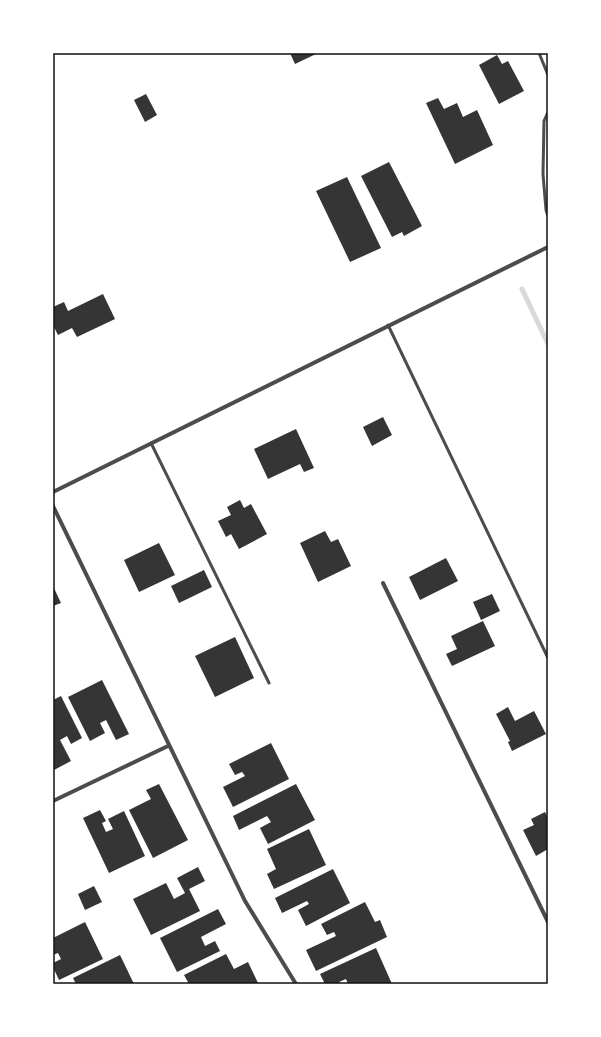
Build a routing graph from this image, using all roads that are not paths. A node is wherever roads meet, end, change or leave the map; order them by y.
1 (538, 53) edge
2 (548, 75) edge
3 (548, 112) edge
4 (548, 216) edge
5 (548, 246) edge
6 (388, 325) junction
7 (151, 443) junction
8 (53, 492) edge
9 (53, 506) edge
10 (383, 583) dead end
11 (548, 658) edge
12 (269, 683) dead end
13 (168, 746) junction
14 (53, 801) edge
15 (548, 922) edge
16 (296, 984) edge

1 - 2 lane
3 - 4 lane
5 - 6 street
6 - 7 street
6 - 11 lane
7 - 8 street
7 - 12 lane
9 - 13 street
10 - 15 street
13 - 14 street
13 - 16 street

